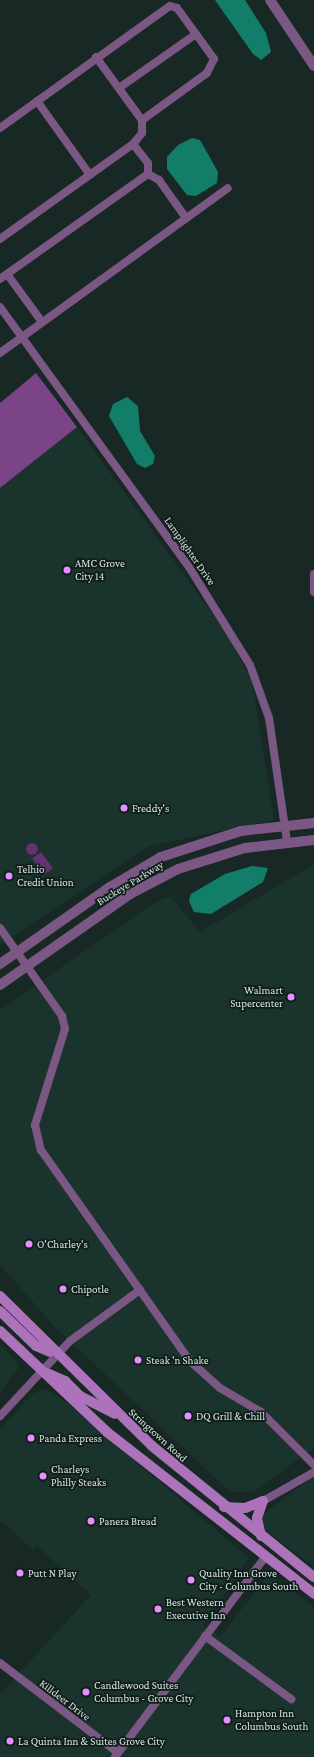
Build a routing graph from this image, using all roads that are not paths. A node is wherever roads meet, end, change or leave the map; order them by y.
1 (270, 0) edge
2 (196, 34) junction
3 (96, 57) junction
4 (314, 66) edge
5 (119, 88) junction
6 (37, 101) junction
7 (142, 120) junction
8 (0, 128) edge
9 (133, 144) junction
10 (148, 174) junction
11 (90, 175) junction
12 (228, 188) dead end
13 (186, 218) junction
14 (0, 239) edge
15 (4, 276) edge
16 (0, 308) edge
17 (42, 322) junction
18 (22, 338) junction
19 (0, 353) edge
20 (314, 574) edge
21 (314, 592) edge
22 (314, 823) edge
23 (285, 824) junction
24 (314, 840) edge
25 (287, 842) junction
26 (0, 928) edge
27 (16, 952) junction
28 (0, 964) edge
29 (26, 966) junction
30 (0, 985) edge
31 (140, 1290) junction
32 (0, 1296) edge
33 (0, 1311) edge
34 (0, 1330) edge
35 (56, 1354) junction
36 (40, 1371) junction
37 (118, 1415) junction
38 (0, 1416) edge
39 (314, 1465) edge
40 (314, 1472) edge
41 (263, 1500) junction
42 (224, 1507) junction
43 (261, 1536) junction
44 (265, 1557) junction
45 (314, 1577) edge
46 (314, 1585) edge
47 (314, 1594) edge
48 (205, 1636) junction
49 (0, 1663) edge
50 (291, 1699) dead end
51 (117, 1755) edge

1 - 4 street
2 - 3 street
2 - 5 street
2 - 7 street
3 - 5 street
3 - 6 street
5 - 7 street
6 - 8 street
6 - 11 street
7 - 9 street
9 - 10 street
9 - 11 street
10 - 13 street
10 - 15 street
11 - 14 street
12 - 13 street
13 - 17 street
15 - 17 street
16 - 18 street, Lamplighter Drive
17 - 18 street
18 - 19 street
18 - 23 street, Lamplighter Drive
20 - 21 street
22 - 23 street, Buckeye Parkway
23 - 25 street, Lamplighter Drive
23 - 27 street, Buckeye Parkway
24 - 25 street, Buckeye Parkway
25 - 29 street, Buckeye Parkway
26 - 27 street
27 - 28 street, Buckeye Parkway
27 - 29 street
29 - 30 street, Buckeye Parkway
29 - 31 street
31 - 35 street
31 - 39 street
32 - 35 main road, Stringtown Road
33 - 35 main road
34 - 36 main road
35 - 36 street
35 - 37 main road, Stringtown Road
36 - 37 main road
36 - 38 street
36 - 44 main road
37 - 42 main road, Stringtown Road
40 - 41 street
41 - 42 main road
41 - 43 main road
42 - 43 main road, Stringtown Road
43 - 45 main road, Stringtown Road
44 - 46 main road
44 - 47 main road
44 - 48 street
48 - 50 street
48 - 51 street
49 - 51 street, Killdeer Drive

